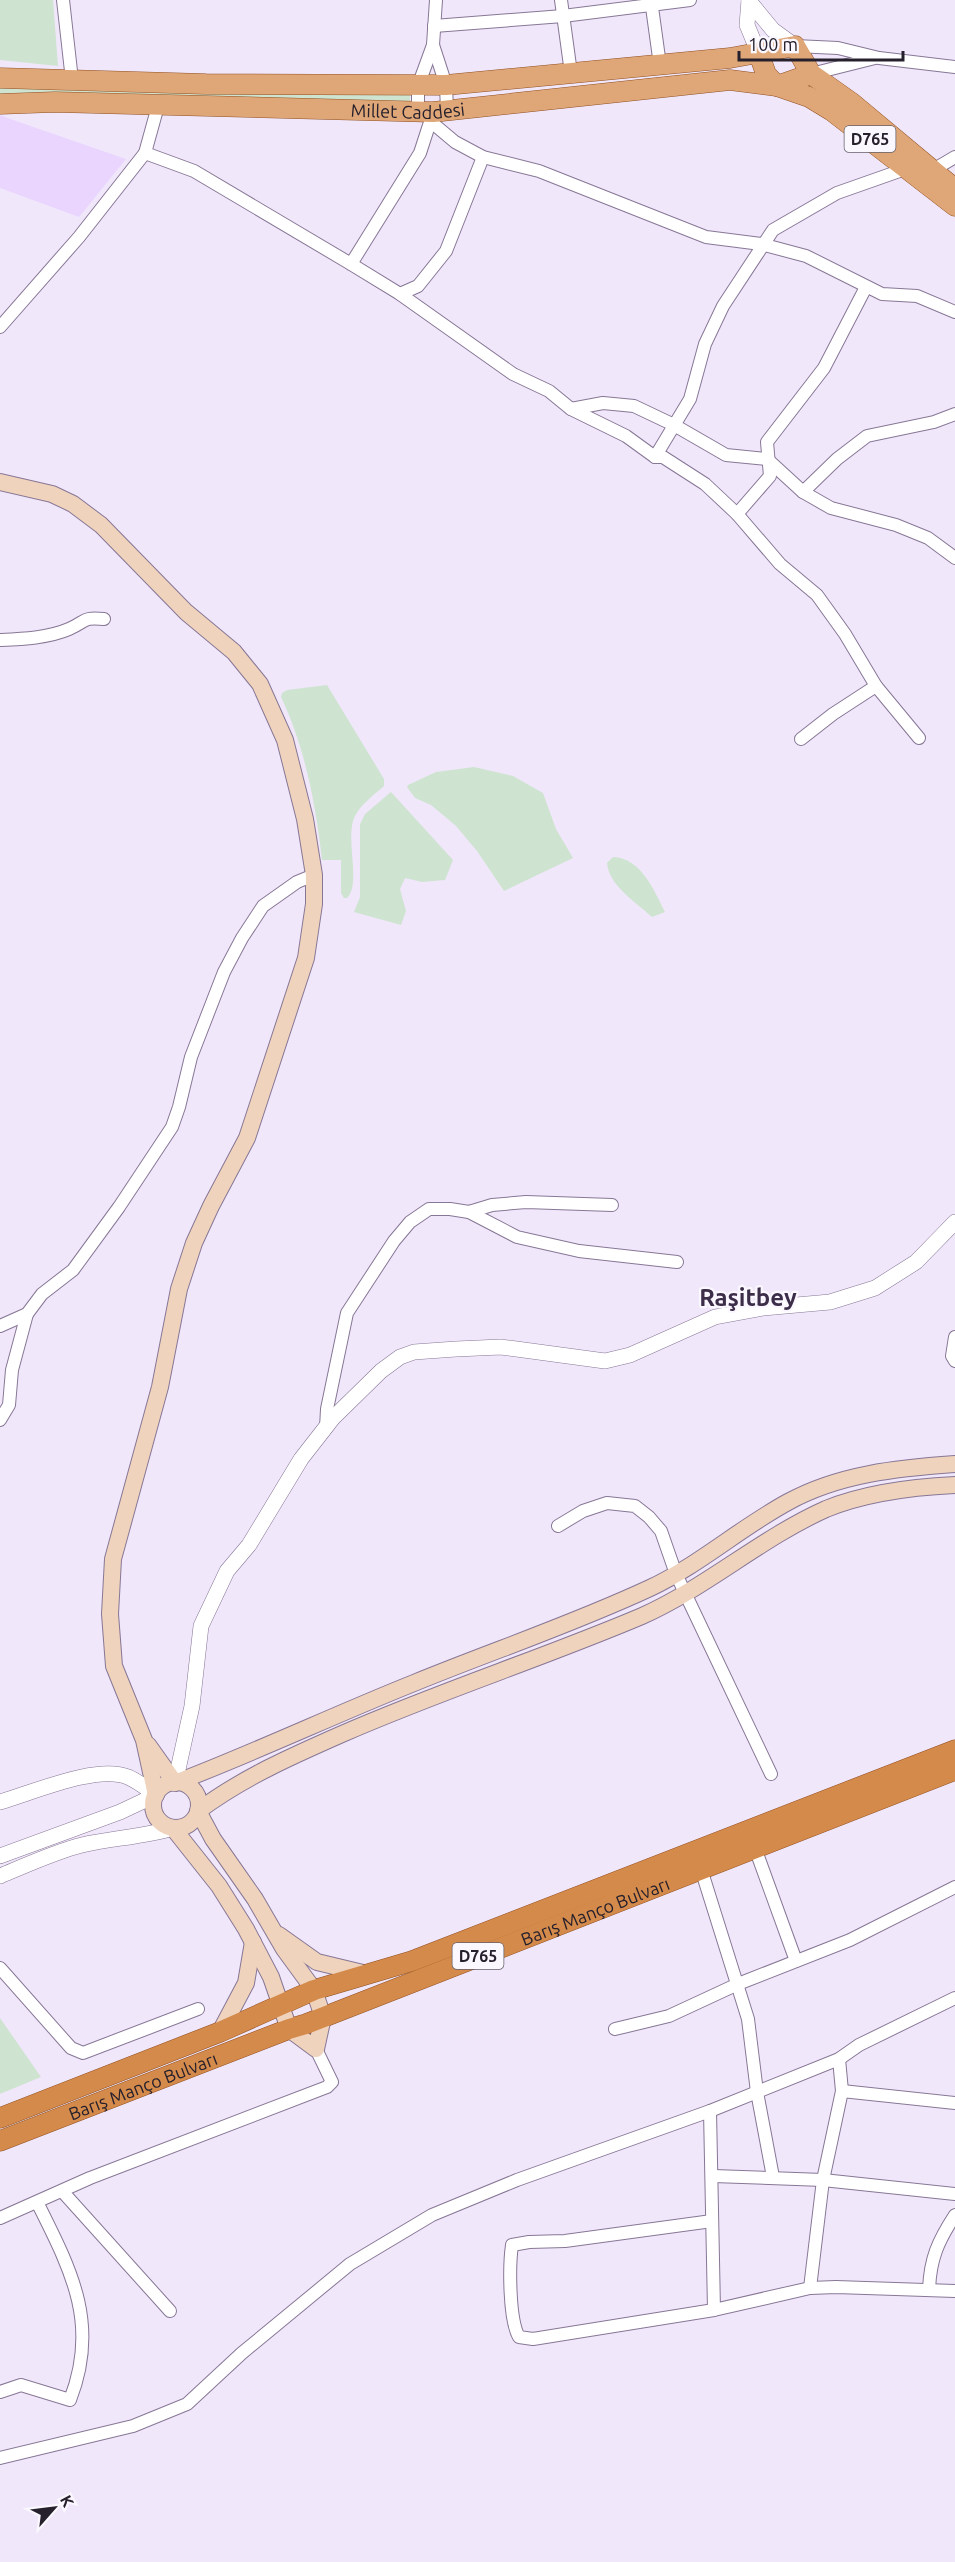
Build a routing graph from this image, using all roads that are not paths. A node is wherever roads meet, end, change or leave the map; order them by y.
1 (63, 0) edge
2 (436, 0) edge
3 (561, 0) edge
4 (690, 0) edge
5 (749, 0) edge
6 (652, 2) edge
7 (563, 16) junction
8 (434, 26) junction
9 (433, 45) junction
10 (795, 46) junction
11 (759, 54) junction
12 (879, 57) junction
13 (660, 65) junction
14 (955, 67) edge
15 (571, 73) junction
16 (811, 74) junction
17 (0, 78) edge
18 (72, 80) junction
19 (446, 85) junction
20 (418, 86) junction
21 (777, 86) junction
22 (0, 104) edge
23 (158, 106) junction
24 (432, 114) junction
25 (145, 153) junction
26 (483, 157) junction
27 (955, 157) edge
28 (908, 168) junction
29 (933, 170) junction
30 (955, 189) edge
31 (955, 206) edge
32 (761, 244) junction
33 (351, 264) junction
34 (866, 287) junction
35 (400, 294) junction
36 (955, 312) edge
37 (0, 327) edge
38 (571, 409) junction
39 (955, 414) edge
40 (674, 425) junction
41 (655, 457) junction
42 (767, 459) junction
43 (0, 482) edge
44 (803, 492) junction
45 (737, 514) junction
46 (955, 558) edge
47 (104, 619) dead end
48 (0, 640) edge
49 (876, 687) junction
50 (919, 738) dead end
51 (801, 739) dead end
52 (314, 875) junction
53 (612, 1205) dead end
54 (469, 1212) junction
55 (955, 1222) edge
56 (677, 1262) dead end
57 (27, 1314) junction
58 (0, 1326) edge
59 (955, 1337) edge
60 (955, 1361) edge
61 (0, 1420) edge
62 (326, 1428) junction
63 (955, 1464) edge
64 (955, 1485) edge
65 (558, 1526) dead end
66 (676, 1574) junction
67 (687, 1592) junction
68 (144, 1740) junction
69 (955, 1750) edge
70 (955, 1770) edge
71 (771, 1774) dead end
72 (175, 1783) junction
73 (156, 1795) junction
74 (0, 1802) edge
75 (198, 1811) junction
76 (173, 1828) junction
77 (755, 1848) junction
78 (0, 1856) edge
79 (701, 1869) junction
80 (0, 1876) edge
81 (955, 1887) edge
82 (274, 1931) junction
83 (253, 1942) junction
84 (796, 1961) junction
85 (0, 1968) edge
86 (367, 1974) junction
87 (738, 1984) junction
88 (314, 1990) junction
89 (955, 1998) edge
90 (279, 2004) junction
91 (198, 2009) dead end
92 (324, 2017) junction
93 (289, 2029) junction
94 (615, 2030) dead end
95 (220, 2032) junction
96 (316, 2049) junction
97 (839, 2060) junction
98 (842, 2091) junction
99 (757, 2092) junction
100 (955, 2103) edge
101 (710, 2111) junction
102 (0, 2118) edge
103 (0, 2141) edge
104 (713, 2176) junction
105 (773, 2177) junction
106 (823, 2180) junction
107 (62, 2191) junction
108 (955, 2194) edge
109 (37, 2202) junction
110 (955, 2215) edge
111 (0, 2218) edge
112 (711, 2221) junction
113 (810, 2288) junction
114 (929, 2290) junction
115 (955, 2291) edge
116 (714, 2310) junction
117 (170, 2312) dead end
118 (0, 2392) edge
119 (0, 2458) edge

1 - 18 street
2 - 8 street
3 - 7 street
4 - 6 street
5 - 10 street
5 - 11 street
6 - 7 street
6 - 13 street
7 - 8 street
7 - 15 street
8 - 9 street
9 - 19 street
9 - 20 street
10 - 11 main road, Millet Caddesi
10 - 12 street
10 - 16 main road
11 - 13 main road, Millet Caddesi
11 - 21 main road
12 - 14 street
12 - 16 street
13 - 15 main road, Millet Caddesi
15 - 19 main road, Millet Caddesi
16 - 21 main road, Millet Caddesi
16 - 29 main road, D765
17 - 18 main road, Millet Caddesi
18 - 20 main road, Millet Caddesi
19 - 20 main road, Millet Caddesi
19 - 24 street
20 - 24 street
21 - 24 main road, Millet Caddesi
21 - 28 main road, D765
22 - 23 main road, Millet Caddesi
23 - 24 main road, Millet Caddesi
23 - 25 street
24 - 26 street
24 - 33 street
25 - 33 street
25 - 37 street
26 - 32 street
26 - 35 street
27 - 29 street
28 - 31 main road, D765
28 - 32 street
29 - 30 main road, D765
32 - 34 street
32 - 40 street
33 - 35 street
34 - 36 street
34 - 42 street
35 - 38 street
38 - 40 street
38 - 41 street
39 - 44 street
40 - 41 street
40 - 42 street
41 - 45 street
42 - 44 street
42 - 45 street
43 - 52 main road
44 - 46 street
45 - 49 street
47 - 48 street
49 - 50 street
49 - 51 street
52 - 57 street
52 - 68 main road
53 - 54 street
54 - 56 street
54 - 62 street
55 - 62 street
57 - 58 street
57 - 61 street
59 - 60 street
62 - 72 street
63 - 66 main road
64 - 67 main road
65 - 66 street
66 - 67 street
66 - 72 main road
67 - 71 street
67 - 75 main road
68 - 72 main road
68 - 73 main road
69 - 86 highway, Barış Manço Bulvarı / D765
70 - 77 highway, Barış Manço Bulvarı / D765
72 - 73 main road
72 - 75 main road
73 - 74 street
73 - 76 main road
73 - 78 street
75 - 76 main road
75 - 82 main road
76 - 80 street
76 - 83 main road
77 - 79 highway, Barış Manço Bulvarı / D765
77 - 84 street
79 - 87 street
79 - 92 highway, Barış Manço Bulvarı / D765
81 - 84 street
82 - 86 main road
82 - 88 main road
83 - 90 main road
83 - 95 main road
84 - 87 street
85 - 91 street
86 - 88 highway, Barış Manço Bulvarı / D765
87 - 94 street
87 - 99 street
88 - 90 highway, Barış Manço Bulvarı / D765
88 - 92 main road
89 - 97 street
90 - 93 main road
90 - 95 highway, Barış Manço Bulvarı / D765
92 - 93 highway, Barış Manço Bulvarı / D765
92 - 96 main road
93 - 96 main road
93 - 103 highway, Barış Manço Bulvarı / D765
95 - 102 highway, Barış Manço Bulvarı / D765
96 - 107 street
97 - 98 street
97 - 99 street
98 - 100 street
98 - 106 street
99 - 101 street
99 - 105 street
101 - 104 street
101 - 119 street
104 - 105 street
104 - 112 street
105 - 106 street
106 - 108 street
106 - 113 street
107 - 109 street
107 - 117 street
109 - 111 street
109 - 118 street
110 - 114 street
112 - 116 street
112 - 116 street
113 - 114 street
113 - 116 street
114 - 115 street

